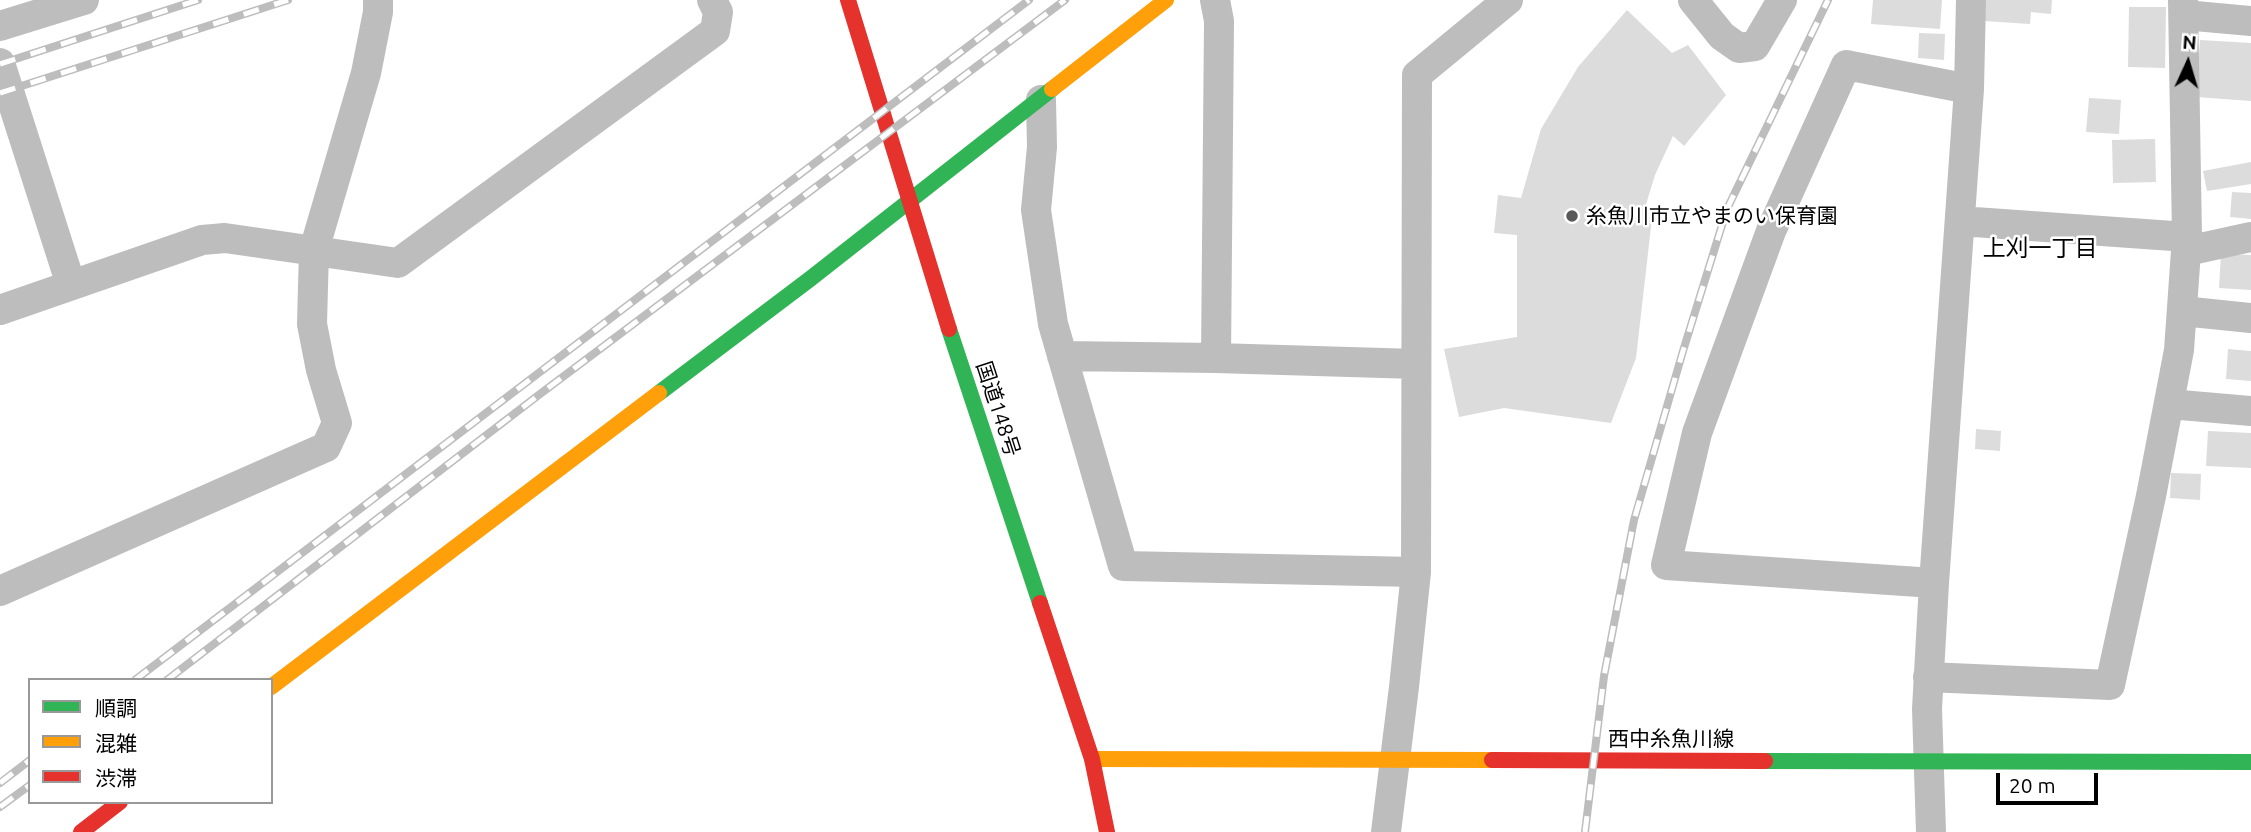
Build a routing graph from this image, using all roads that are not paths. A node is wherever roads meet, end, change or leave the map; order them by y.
1 (84, 0) edge
2 (378, 0) edge
3 (712, 0) edge
4 (848, 0) edge
5 (1166, 0) edge
6 (1215, 0) edge
7 (1508, 0) edge
8 (1693, 0) edge
9 (1782, 0) edge
10 (1971, 0) edge
11 (2183, 7) edge
12 (2251, 21) edge
13 (0, 26) edge
14 (0, 63) edge
15 (1969, 89) junction
16 (1041, 100) junction
17 (1960, 221) junction
18 (2251, 237) edge
19 (2187, 244) junction
20 (314, 250) junction
21 (71, 285) junction
22 (0, 310) edge
23 (2182, 311) junction
24 (2251, 318) edge
25 (1062, 356) junction
26 (1216, 358) junction
27 (1416, 364) junction
28 (2169, 404) junction
29 (2251, 411) edge
30 (1416, 572) junction
31 (1934, 583) junction
32 (0, 591) edge
33 (1928, 677) junction
34 (273, 685) edge
35 (1092, 759) junction
36 (2251, 762) edge
37 (117, 804) edge
38 (81, 832) edge
39 (1107, 832) edge
40 (1386, 832) edge
41 (1931, 832) edge

1 - 13 street
2 - 20 street
3 - 20 street
4 - 35 main road, 国道148号
5 - 16 main road
6 - 26 street
7 - 27 street
8 - 9 street
10 - 15 street
11 - 12 street
11 - 19 street
14 - 21 street
15 - 17 street
15 - 31 street
16 - 25 street
16 - 34 main road
17 - 19 street
17 - 31 street
18 - 19 street
19 - 23 street
20 - 21 street
20 - 32 street
21 - 22 street
23 - 24 street
23 - 28 street
25 - 26 street
25 - 30 street
26 - 27 street
27 - 30 street
28 - 29 street
28 - 33 street
30 - 40 street
31 - 33 street
33 - 41 street
35 - 36 main road, 西中糸魚川線
35 - 39 main road, 国道148号
37 - 38 main road

